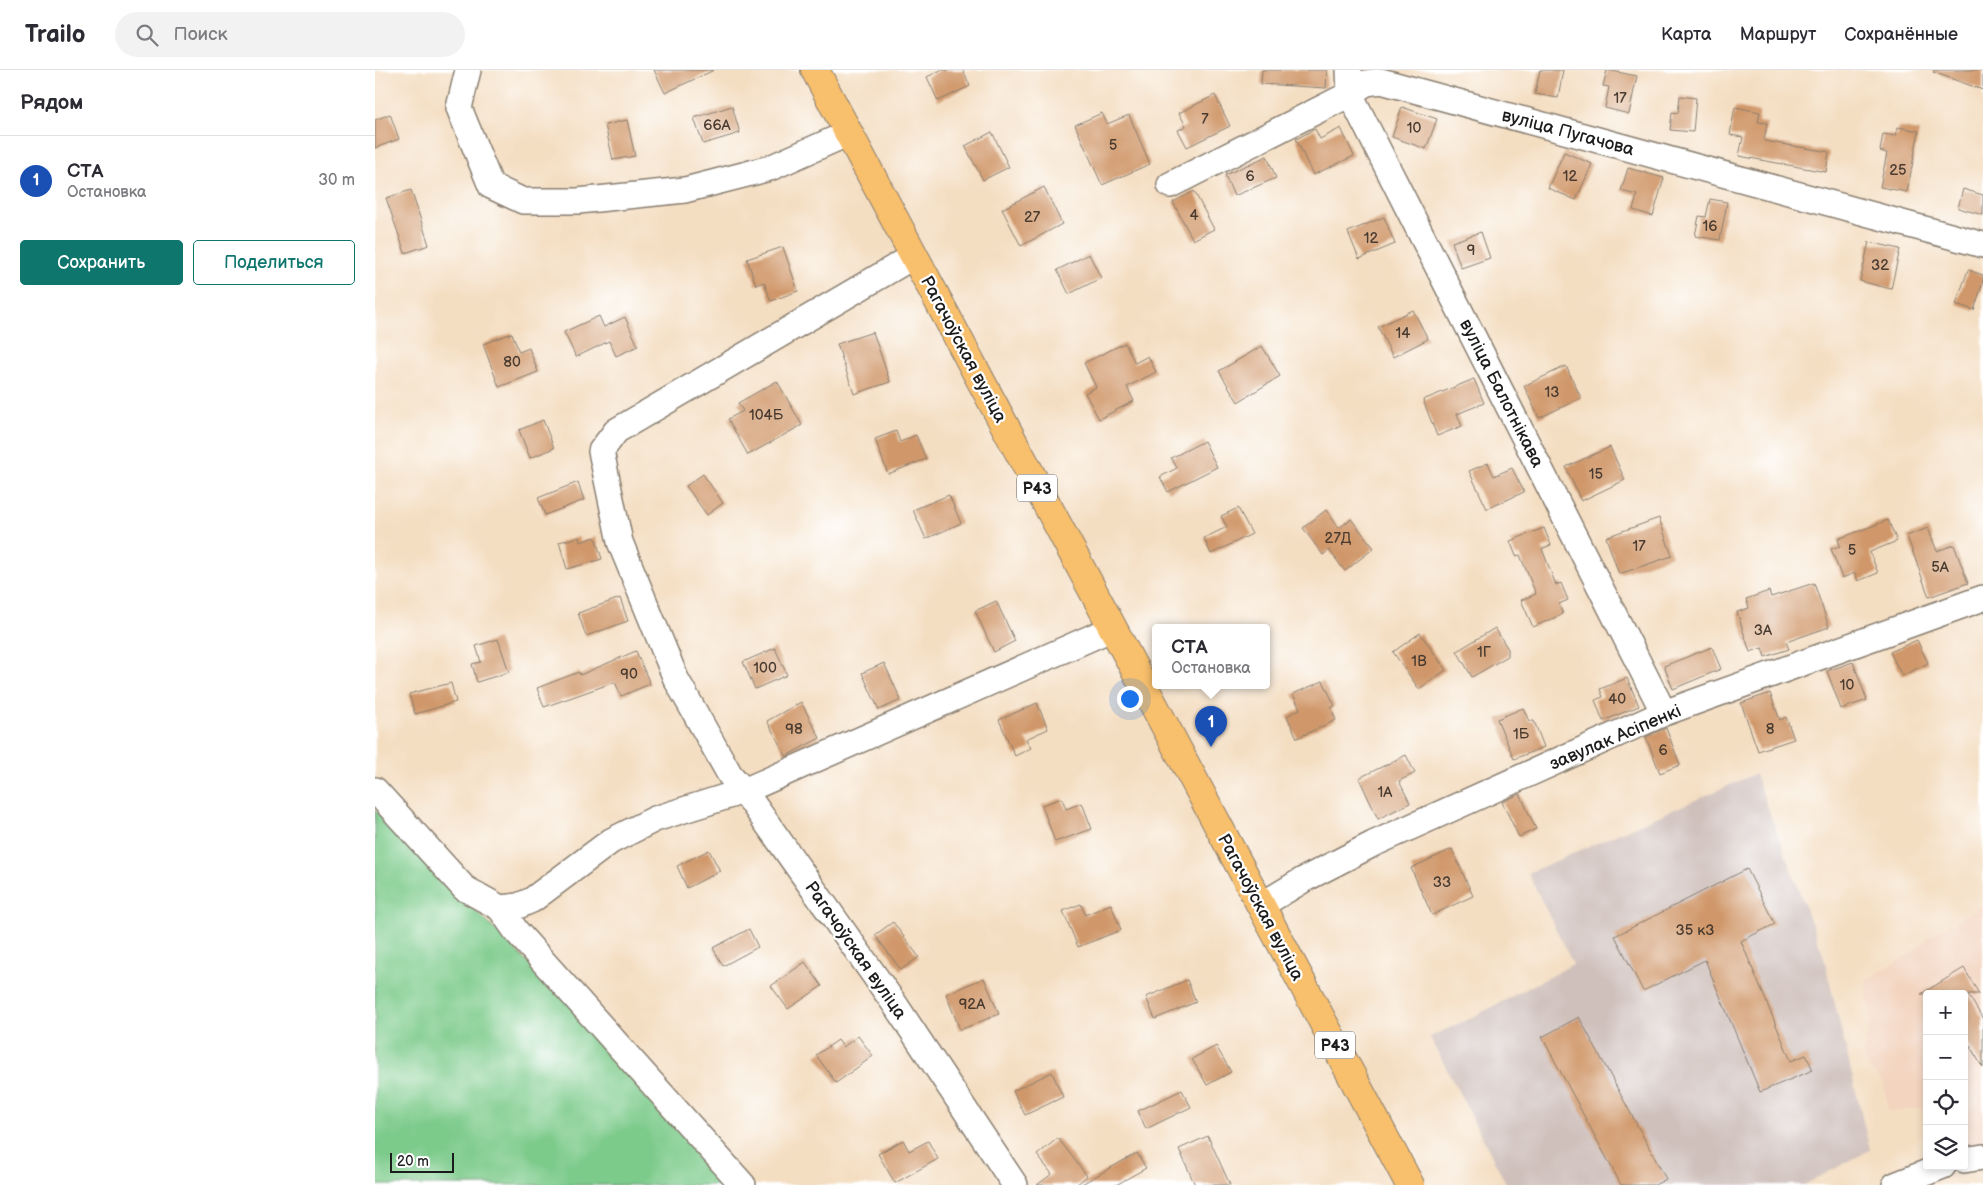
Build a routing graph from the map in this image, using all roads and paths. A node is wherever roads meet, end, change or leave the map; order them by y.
1 (468, 70) edge
2 (815, 70) edge
3 (1349, 82) edge
4 (849, 133) junction
5 (1170, 185) dead end
6 (1983, 245) edge
7 (914, 256) junction
8 (1983, 598) edge
9 (1113, 628) junction
10 (1664, 713) junction
11 (375, 790) edge
12 (744, 791) junction
13 (1260, 906) junction
14 (500, 908) junction
15 (1983, 1157) edge
16 (1968, 1159) edge
17 (1933, 1170) edge
18 (743, 1185) edge
19 (1015, 1185) edge
20 (1410, 1185) edge
21 (1895, 1185) edge

1 - 4 street
2 - 4 main road, Рагачоўская вуліца / Р43
3 - 5 street, вуліца Пугачова
3 - 6 street, вуліца Пугачова
3 - 10 street, вуліца Балотнікава
4 - 7 main road, Рагачоўская вуліца / Р43
7 - 9 main road, Рагачоўская вуліца / Р43
7 - 12 street, Рагачоўская вуліца
8 - 10 street, завулак Асіпенкі
9 - 12 street
9 - 13 main road, Рагачоўская вуліца / Р43
10 - 13 street, завулак Асіпенкі
11 - 14 street
12 - 14 street
12 - 19 street, Рагачоўская вуліца
13 - 20 main road, Рагачоўская вуліца / Р43
14 - 18 street
15 - 16 street
17 - 21 street

